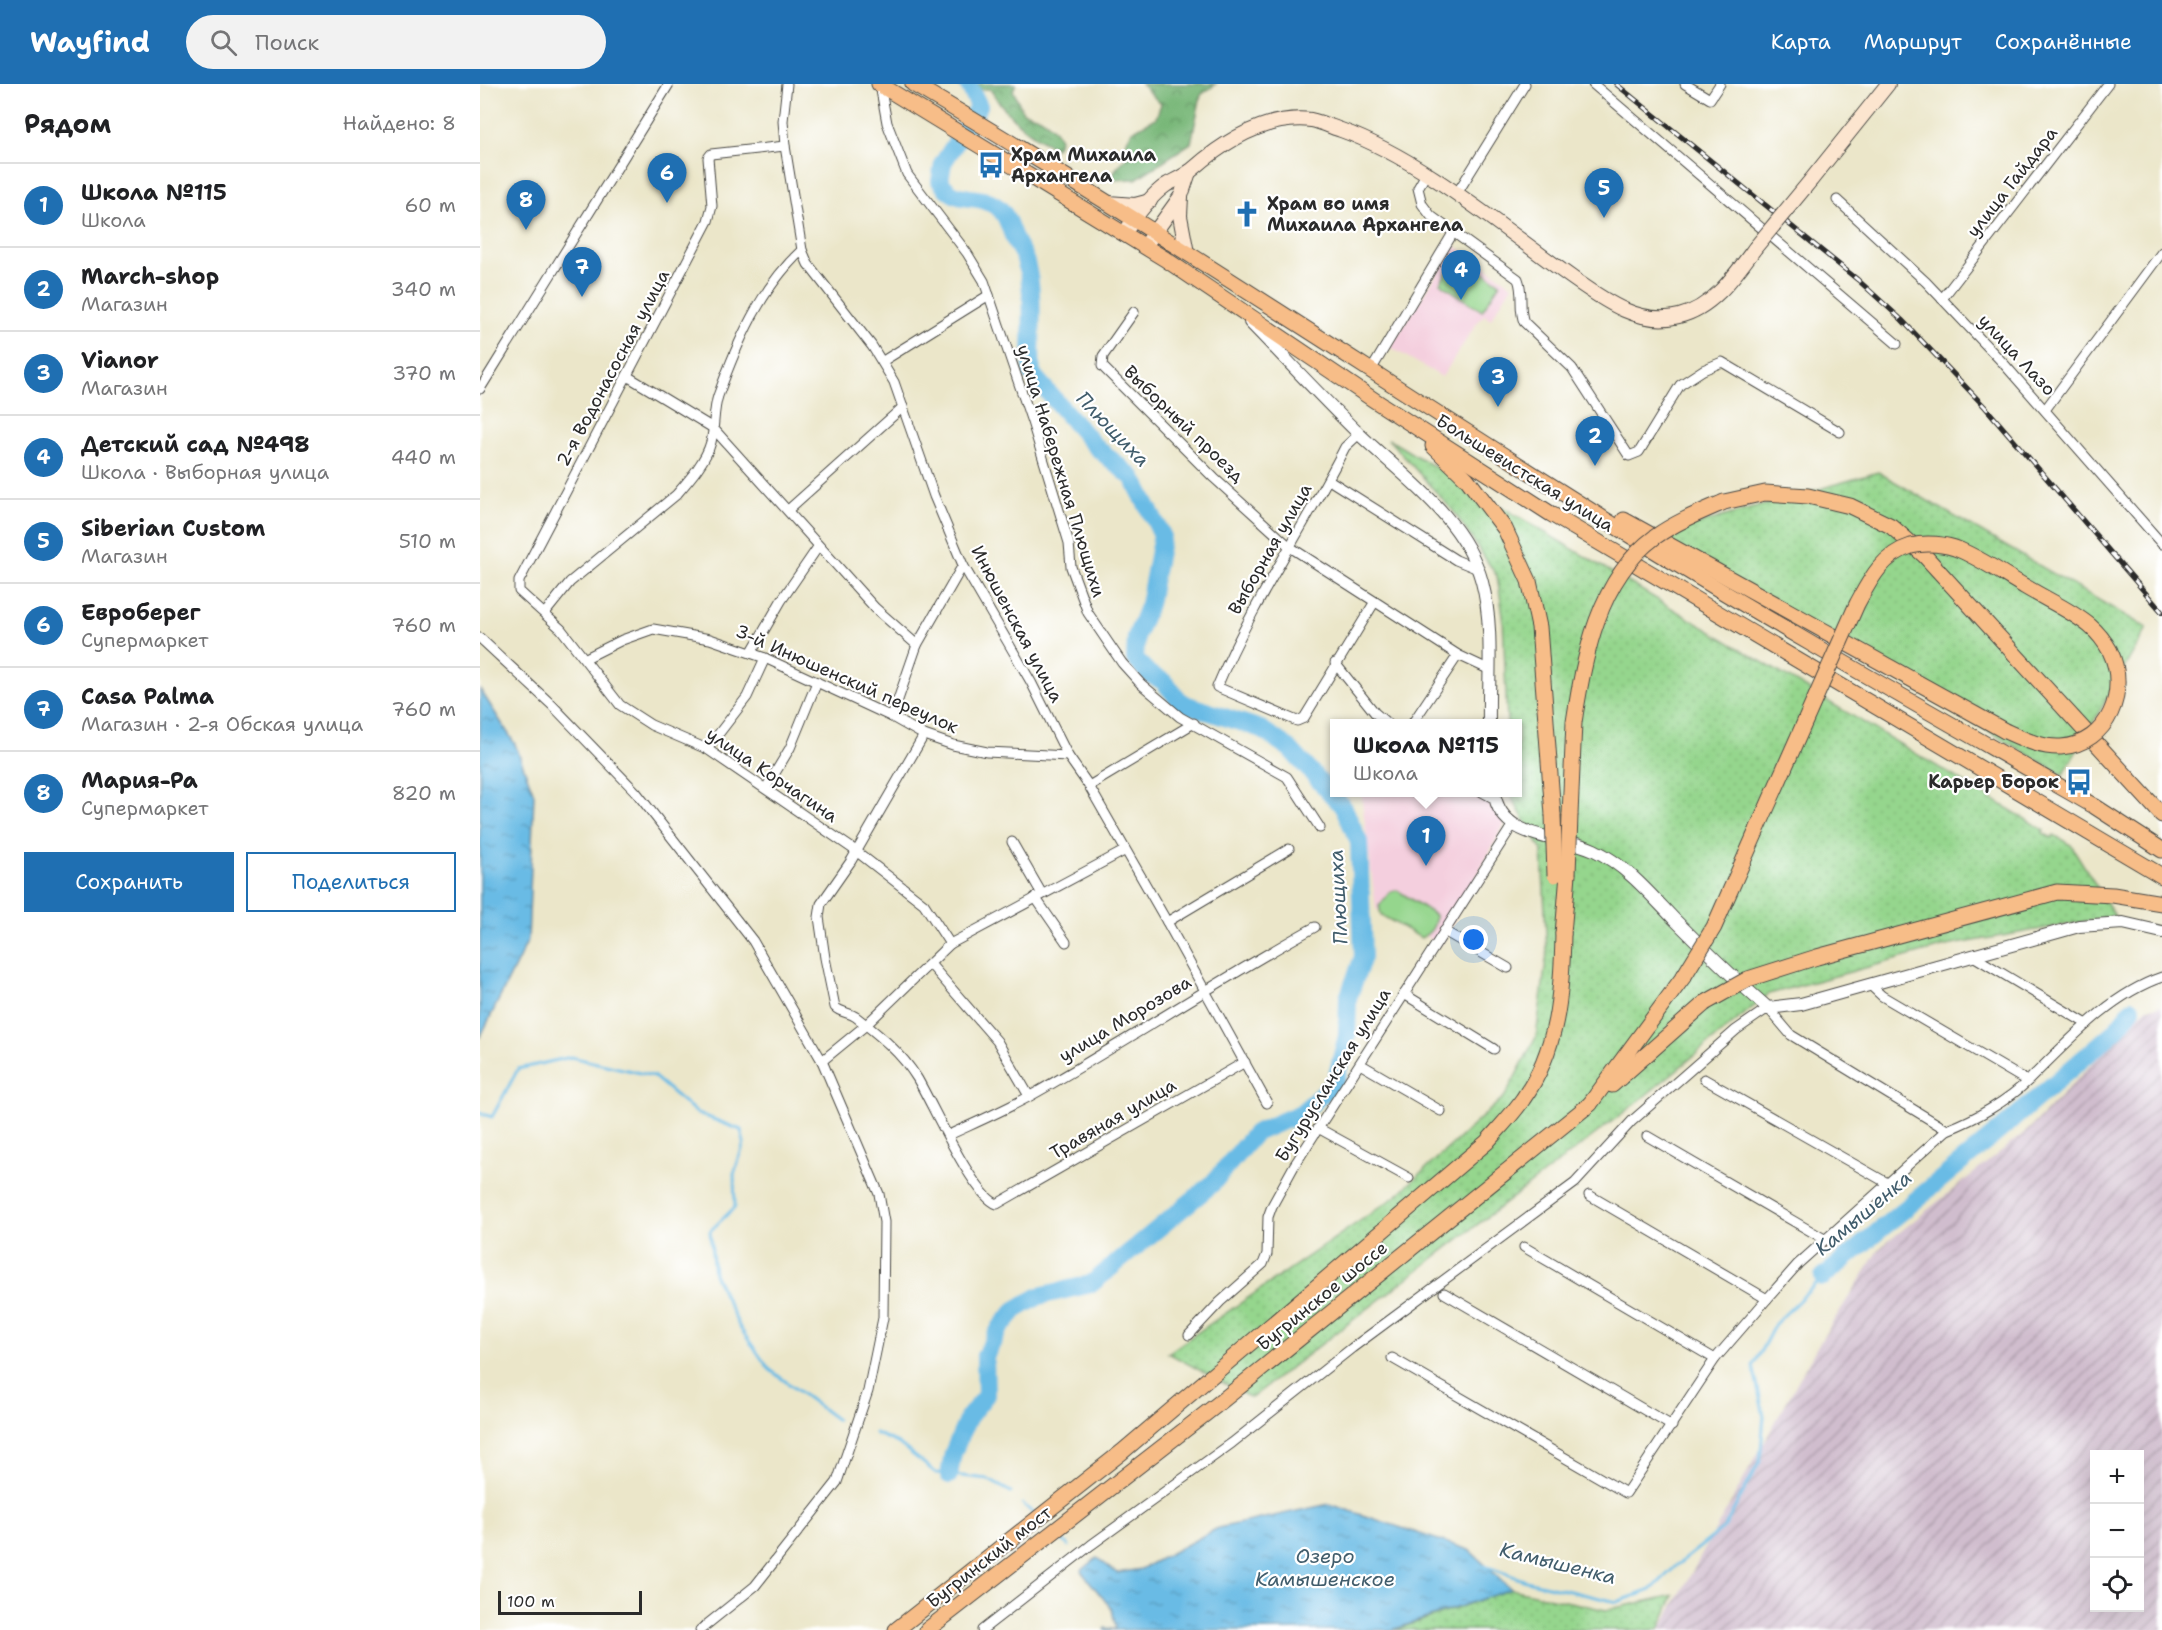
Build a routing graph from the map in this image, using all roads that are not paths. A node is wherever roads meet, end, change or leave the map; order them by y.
1 (669, 84) edge
2 (787, 84) edge
3 (879, 84) edge
4 (913, 84) edge
5 (1525, 84) edge
6 (1593, 84) edge
7 (1685, 84) edge
8 (1720, 84) edge
9 (1888, 84) edge
10 (2108, 84) edge
11 (785, 146) junction
12 (1189, 172) junction
13 (1426, 174) junction
14 (1456, 195) junction
15 (1181, 196) junction
16 (1838, 200) dead end
17 (1150, 201) junction
18 (1107, 203) junction
19 (1134, 219) junction
20 (1155, 232) junction
21 (1453, 233) junction
22 (1124, 234) junction
23 (1145, 246) junction
24 (802, 250) junction
25 (2162, 252) edge
26 (1187, 253) junction
27 (989, 295) junction
28 (1942, 299) junction
29 (1236, 308) junction
30 (1134, 312) dead end
31 (1897, 344) dead end
32 (882, 361) junction
33 (1370, 372) junction
34 (627, 376) junction
35 (480, 389) edge
36 (903, 407) junction
37 (2045, 410) junction
38 (1405, 420) junction
39 (713, 428) junction
40 (1840, 432) dead end
41 (1359, 434) junction
42 (1506, 457) junction
43 (1329, 480) junction
44 (788, 510) junction
45 (2162, 542) edge
46 (818, 547) junction
47 (1290, 547) junction
48 (963, 565) junction
49 (1478, 569) junction
50 (519, 591) joint
51 (1374, 603) junction
52 (545, 613) junction
53 (480, 638) edge
54 (917, 645) junction
55 (751, 652) junction
56 (1458, 656) junction
57 (586, 658) junction
58 (765, 658) junction
59 (1335, 663) junction
60 (1488, 669) junction
61 (817, 682) junction
62 (892, 717) junction
63 (1383, 719) edge
64 (1415, 719) edge
65 (1489, 719) edge
66 (1194, 723) junction
67 (924, 735) junction
68 (707, 748) junction
69 (1068, 756) junction
70 (1089, 786) junction
71 (766, 788) junction
72 (1495, 797) edge
73 (2162, 815) edge
74 (1512, 826) junction
75 (1320, 828) dead end
76 (1012, 842) dead end
77 (1289, 849) dead end
78 (1124, 850) junction
79 (2162, 850) edge
80 (855, 851) junction
81 (1562, 875) junction
82 (2162, 876) edge
83 (1039, 896) junction
84 (2162, 903) edge
85 (1167, 922) junction
86 (1315, 927) dead end
87 (1444, 931) junction
88 (2162, 932) edge
89 (1066, 942) dead end
90 (951, 944) junction
91 (1973, 956) junction
92 (931, 965) junction
93 (1508, 968) dead end
94 (2162, 977) edge
95 (1869, 984) junction
96 (1204, 990) junction
97 (1404, 994) junction
98 (1768, 1008) junction
99 (2087, 1024) junction
100 (866, 1025) junction
101 (1494, 1049) dead end
102 (822, 1061) junction
103 (1245, 1062) junction
104 (1360, 1064) junction
105 (1704, 1079) dead end
106 (2027, 1081) junction
107 (1029, 1096) junction
108 (1267, 1104) dead end
109 (1590, 1104) junction
110 (1441, 1111) dead end
111 (1318, 1128) junction
112 (1947, 1130) junction
113 (950, 1135) junction
114 (1647, 1136) dead end
115 (1409, 1178) dead end
116 (1889, 1184) junction
117 (1589, 1195) dead end
118 (1826, 1240) junction
119 (1524, 1247) dead end
120 (1444, 1293) dead end
121 (1767, 1299) junction
122 (1189, 1335) dead end
123 (1392, 1358) dead end
124 (1715, 1359) junction
125 (1672, 1426) junction
126 (1076, 1514) joint
127 (700, 1630) edge
128 (896, 1630) edge
129 (927, 1630) edge
130 (982, 1630) edge

1 - 35 street
2 - 11 street, Инюшенская улица
3 - 22 main road, Большевистская улица
3 - 27 street, улица Набережная Плющихи
4 - 18 main road, Большевистская улица
5 - 14 street
6 - 31 street
7 - 8 street
9 - 14 main road, bridge
10 - 28 street, улица Гайдара
11 - 24 street, Инюшенская улица
11 - 34 street, 2-я Водонасосная улица
12 - 13 main road
12 - 15 main road
12 - 17 main road
13 - 14 main road
13 - 21 street
15 - 20 main road
15 - 26 main road
16 - 28 street, улица Лазо
17 - 18 main road
17 - 19 main road
18 - 19 main road, Большевистская улица
19 - 20 main road, Большевистская улица
19 - 22 main road
20 - 23 main road
20 - 26 main road, Большевистская улица
21 - 33 street
21 - 40 street
22 - 23 main road, Большевистская улица
23 - 29 main road, Большевистская улица
24 - 32 street, Инюшенская улица
24 - 39 street
25 - 37 street
26 - 33 main road, Большевистская улица
27 - 32 street
27 - 66 street, улица Набережная Плющихи
28 - 37 street, улица Лазо
29 - 38 main road, Большевистская улица
29 - 41 street
30 - 47 street, Выборный проезд
32 - 36 street, Инюшенская улица
33 - 42 main road, Большевистская улица
34 - 39 street
34 - 50 street, 2-я Водонасосная улица
36 - 44 street
36 - 48 street, Инюшенская улица
37 - 45 street, улица Лазо
38 - 81 main road, bridge
38 - 82 main road, Большевистская улица
39 - 44 street
39 - 52 street
41 - 43 street, Выборная улица
41 - 49 street
42 - 79 main road, Большевистская улица
42 - 109 main road, bridge
43 - 47 street, Выборная улица
43 - 49 street
44 - 46 street
46 - 54 street
46 - 55 street
47 - 51 street
47 - 59 street, Выборная улица
48 - 54 street
48 - 69 street, Инюшенская улица
49 - 60 street
50 - 52 street, улица Корчагина
51 - 56 street
51 - 59 street
52 - 57 street, улица Корчагина
53 - 102 street
54 - 62 street
55 - 57 street, 3-й Инюшенский переулок
55 - 58 street, 3-й Инюшенский переулок
56 - 60 street
56 - 64 street
57 - 68 street, улица Корчагина
58 - 61 street, 3-й Инюшенский переулок
58 - 68 street
59 - 63 street
60 - 65 street
61 - 62 street, 3-й Инюшенский переулок
61 - 71 street
62 - 67 street, 3-й Инюшенский переулок
66 - 70 street
66 - 75 street, улица Набережная Плющихи
67 - 69 street, 3-й Инюшенский переулок
67 - 80 street
68 - 71 street, улица Корчагина
69 - 70 street, Инюшенская улица
70 - 78 street, Инюшенская улица
71 - 80 street, улица Корчагина
72 - 74 street
73 - 81 main road, bridge
74 - 87 street, Бугурусланская улица
74 - 98 street
76 - 83 street
77 - 85 street
78 - 83 street
78 - 85 street, Инюшенская улица
80 - 90 street, улица Корчагина
80 - 100 street
81 - 128 main road
83 - 89 street
83 - 90 street
84 - 109 main road, bridge
85 - 96 street, Инюшенская улица
86 - 96 street, улица Морозова
87 - 93 street
87 - 97 street, Бугурусланская улица
88 - 91 street
90 - 92 street
91 - 95 street
91 - 99 street
92 - 100 street
92 - 107 street
94 - 99 street
95 - 98 street
95 - 106 street
96 - 103 street, Инюшенская улица
96 - 107 street, улица Морозова
97 - 101 street
97 - 104 street, Бугурусланская улица
98 - 112 street
98 - 130 street
99 - 106 street
100 - 102 street
100 - 113 street
102 - 127 street
103 - 108 street, Инюшенская улица
103 - 113 street, Травяная улица
104 - 110 street
104 - 111 street, Бугурусланская улица
105 - 116 street
106 - 112 street
107 - 113 street, улица Морозова
109 - 126 main road, Бугринское шоссе
111 - 115 street
111 - 122 street, Бугурусланская улица
112 - 116 street
114 - 118 street
116 - 118 street
117 - 121 street
118 - 121 street
119 - 124 street
120 - 125 street
121 - 124 street
123 - 125 street
124 - 125 street
126 - 129 main road, Бугринский мост

